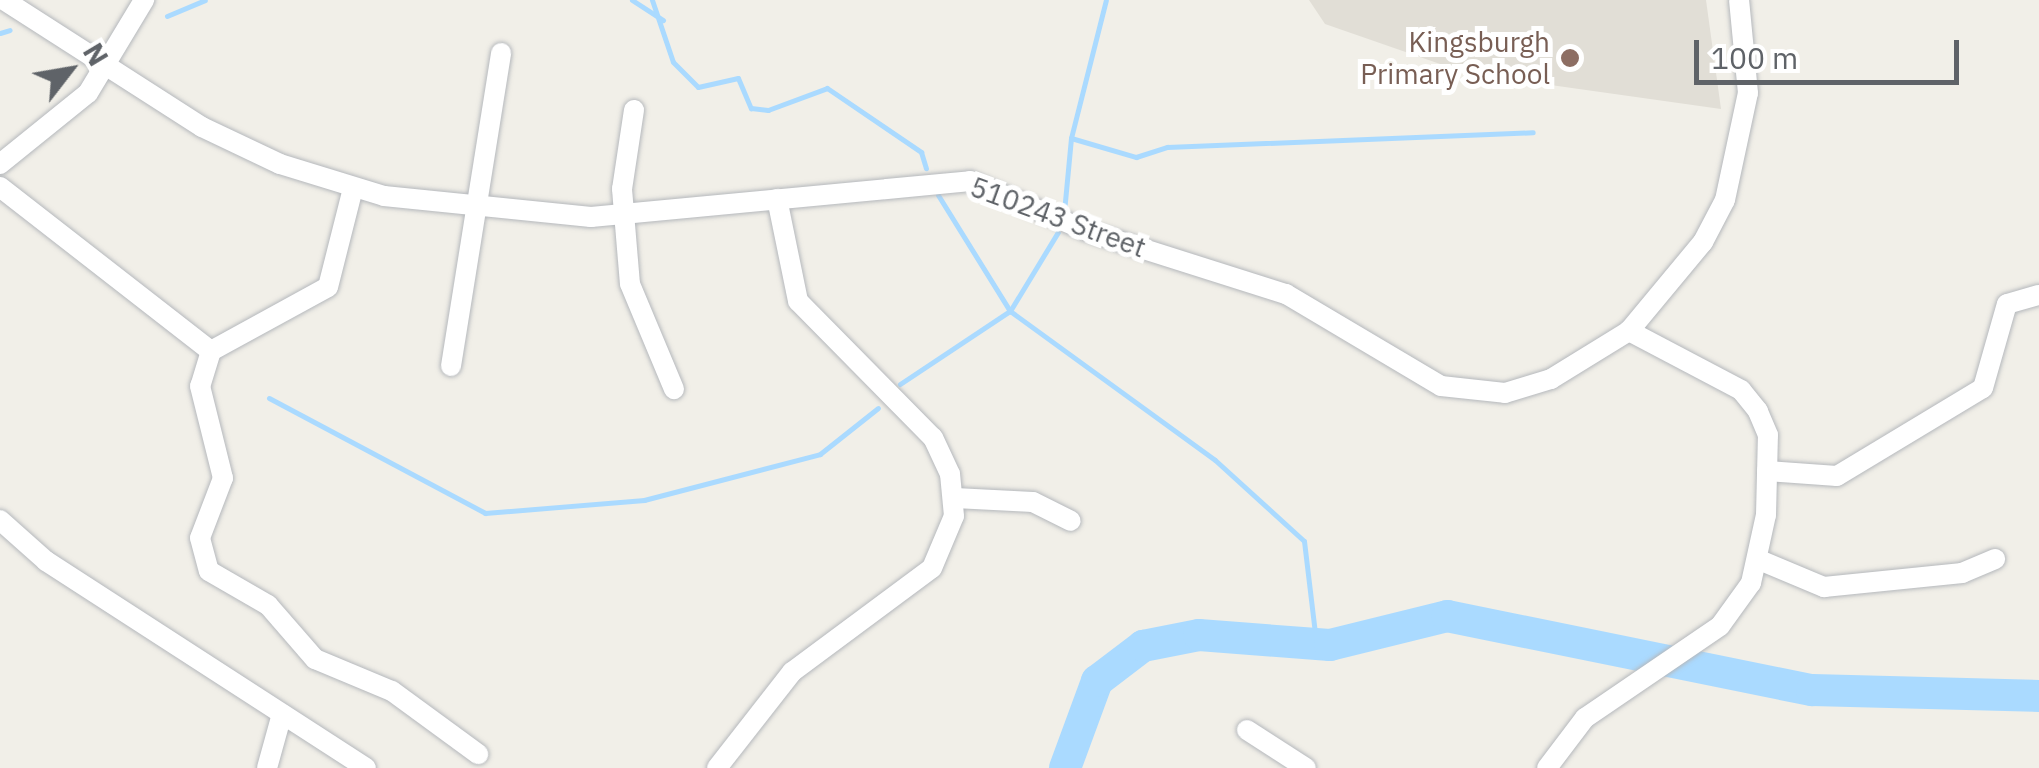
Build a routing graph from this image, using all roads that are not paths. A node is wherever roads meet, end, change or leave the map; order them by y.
1 (4, 0) edge
2 (144, 0) edge
3 (1738, 0) edge
4 (500, 53) dead end
5 (106, 69) junction
6 (634, 110) dead end
7 (0, 164) edge
8 (0, 186) edge
9 (353, 188) junction
10 (776, 199) junction
11 (474, 212) junction
12 (623, 214) junction
13 (2039, 296) edge
14 (1629, 331) junction
15 (212, 351) junction
16 (451, 366) dead end
17 (674, 389) dead end
18 (1767, 471) junction
19 (956, 498) junction
20 (0, 520) edge
21 (1071, 521) dead end
22 (1995, 559) dead end
23 (1757, 560) junction
24 (282, 714) junction
25 (1246, 730) dead end
26 (478, 754) dead end
27 (267, 768) edge
28 (366, 768) edge
29 (718, 768) edge
30 (1306, 768) edge
31 (1547, 768) edge

1 - 5 street, 510243 Street
2 - 5 street
3 - 14 street, 510243 Street
4 - 11 street
5 - 7 street
5 - 9 street, 510243 Street
6 - 12 street
8 - 15 street
9 - 11 street, 510243 Street
9 - 15 street
10 - 12 street, 510243 Street
10 - 14 street, 510243 Street
10 - 19 street
11 - 12 street, 510243 Street
11 - 16 street
12 - 17 street
13 - 18 street
14 - 18 street
15 - 26 street
18 - 23 street
19 - 21 street
19 - 29 street
20 - 24 street
22 - 23 street
23 - 31 street
24 - 27 street
24 - 28 street
25 - 30 street

